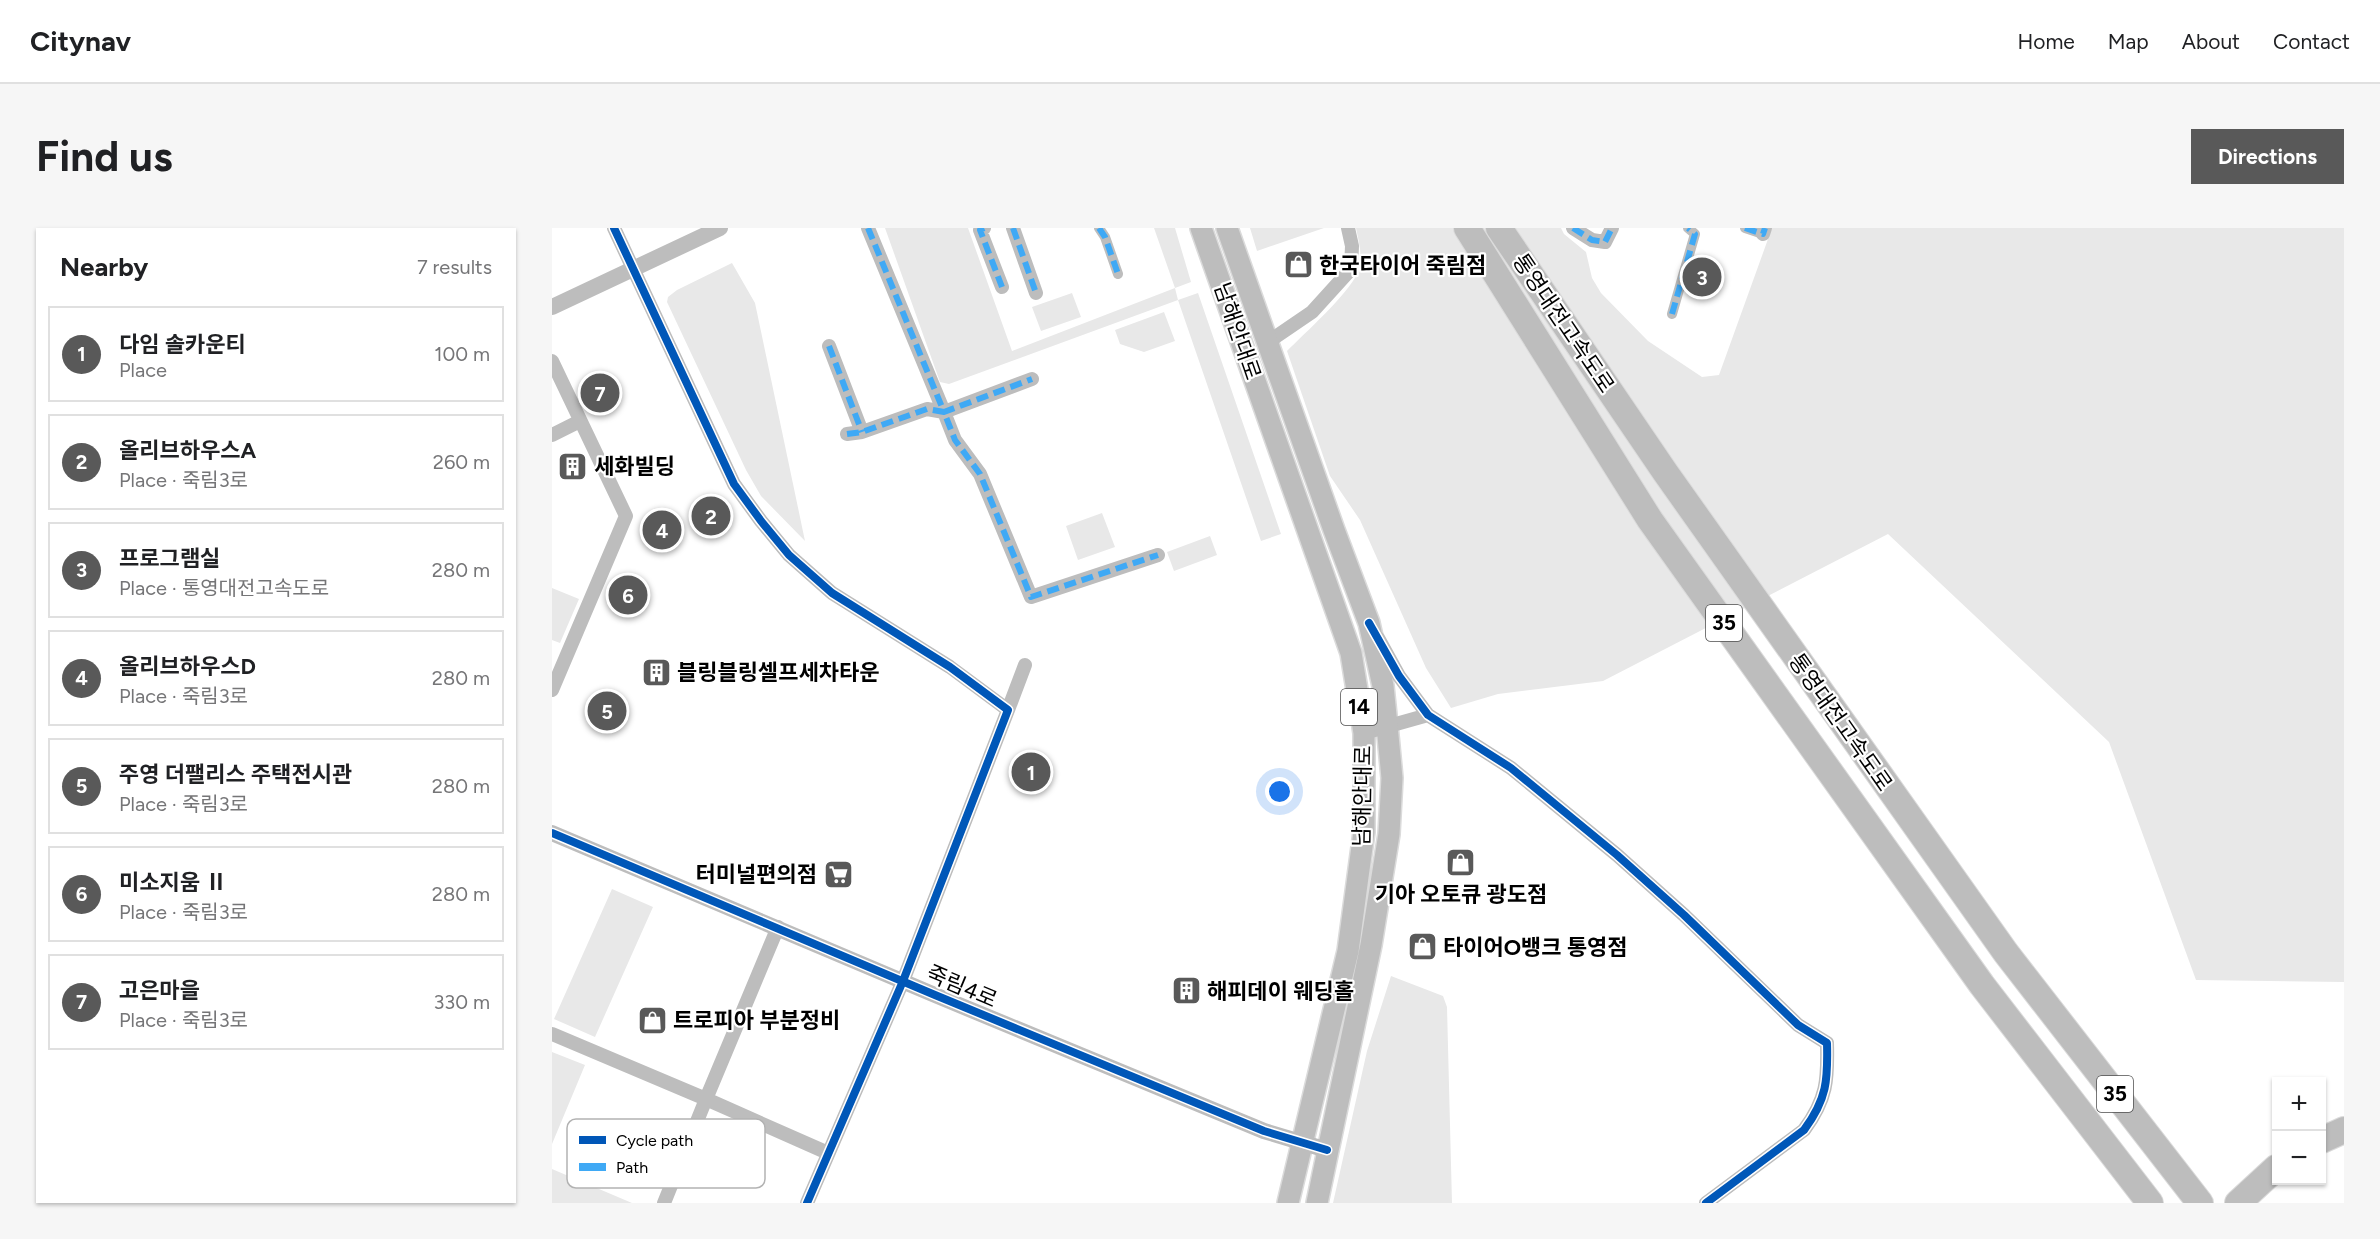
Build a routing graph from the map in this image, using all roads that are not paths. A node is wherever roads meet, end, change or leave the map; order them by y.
1 (614, 228) edge
2 (720, 228) edge
3 (868, 228) edge
4 (984, 228) edge
5 (1013, 228) edge
6 (1099, 228) edge
7 (1202, 228) edge
8 (1227, 228) edge
9 (1348, 228) edge
10 (1467, 228) edge
11 (1499, 228) edge
12 (1573, 228) edge
13 (1612, 228) edge
14 (1745, 228) edge
15 (1695, 230) edge
16 (1764, 231) edge
17 (633, 269) junction
18 (1118, 274) dead end
19 (1002, 287) dead end
20 (1036, 293) dead end
21 (552, 307) edge
22 (1672, 314) dead end
23 (1268, 342) junction
24 (829, 346) dead end
25 (552, 361) edge
26 (1032, 379) dead end
27 (944, 412) junction
28 (580, 421) junction
29 (862, 432) junction
30 (847, 434) dead end
31 (552, 435) edge
32 (1158, 555) dead end
33 (1369, 623) junction
34 (1024, 665) dead end
35 (552, 690) edge
36 (1008, 710) junction
37 (1428, 715) junction
38 (1387, 725) junction
39 (1364, 733) junction
40 (552, 833) edge
41 (778, 927) junction
42 (903, 981) junction
43 (552, 1034) edge
44 (706, 1099) junction
45 (698, 1119) edge
46 (751, 1119) edge
47 (765, 1125) edge
48 (2344, 1130) edge
49 (2326, 1138) edge
50 (1303, 1143) junction
51 (1327, 1150) junction
52 (828, 1153) junction
53 (2272, 1172) edge
54 (670, 1188) edge
55 (2245, 1196) edge
56 (664, 1203) edge
57 (807, 1203) edge
58 (1288, 1203) edge
59 (1317, 1203) edge
60 (1706, 1203) edge
61 (2150, 1203) edge
62 (2200, 1203) edge

1 - 17 street
2 - 17 street
3 - 27 street
4 - 19 street
5 - 20 street
6 - 18 street
7 - 39 main road, 남해안대로 / 14
8 - 23 main road, 남해안대로 / 14
9 - 23 street
10 - 61 highway, 통영대전고속도로 / 35
11 - 62 highway, 통영대전고속도로 / 35
12 - 13 street
14 - 16 street
15 - 22 street
17 - 21 street
17 - 36 street
23 - 33 main road, 남해안대로 / 14
24 - 29 street
25 - 28 street
26 - 27 street
27 - 29 street
27 - 32 street
28 - 31 street
28 - 35 street
29 - 30 street
33 - 37 street
33 - 38 main road, 남해안대로 / 14
34 - 36 street
36 - 42 street
37 - 38 street
37 - 60 street
38 - 39 street
38 - 51 main road, 남해안대로 / 14
39 - 50 main road, 남해안대로 / 14
40 - 41 street, 죽림4로
41 - 42 street, 죽림4로
41 - 44 street
42 - 50 street, 죽림4로
42 - 52 street
43 - 44 street
44 - 45 street
44 - 46 street
47 - 52 street
48 - 49 highway
50 - 51 street, 죽림4로
50 - 58 main road, 남해안대로 / 14
51 - 59 main road, 남해안대로 / 14
52 - 57 street
53 - 55 highway
54 - 56 street

